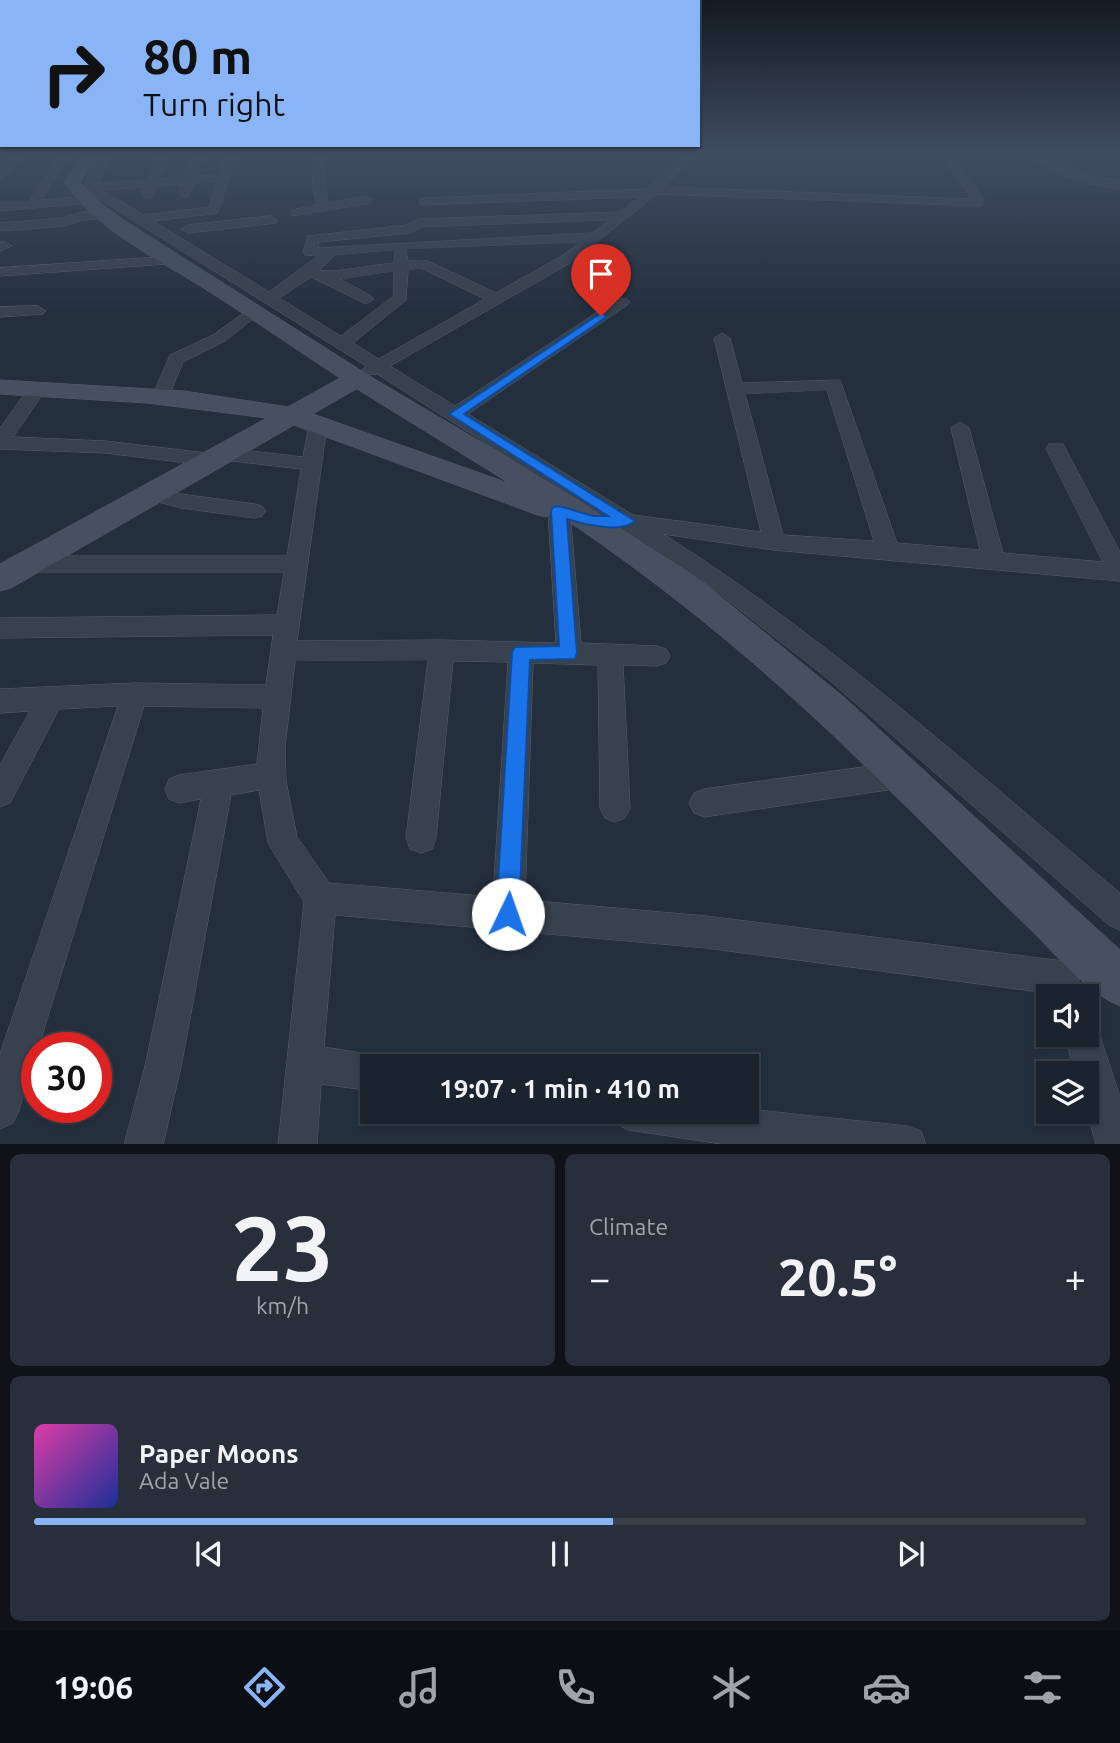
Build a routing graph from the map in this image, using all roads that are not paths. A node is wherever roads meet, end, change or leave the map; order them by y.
1 (88, 208) edge
2 (106, 208) edge
3 (114, 208) edge
4 (178, 208) edge
5 (215, 208) edge
6 (322, 208) edge
7 (631, 208) edge
8 (296, 213) dead end
9 (175, 215) junction
10 (622, 216) junction
11 (139, 219) junction
12 (271, 220) dead end
13 (505, 220) junction
14 (0, 227) edge
15 (162, 233) junction
16 (594, 237) junction
17 (505, 241) junction
18 (401, 246) junction
19 (331, 251) junction
20 (174, 260) junction
21 (401, 267) junction
22 (310, 271) junction
23 (0, 272) edge
24 (328, 278) junction
25 (227, 281) junction
26 (366, 299) dead end
27 (496, 299) junction
28 (622, 302) dead end
29 (262, 304) junction
30 (38, 311) dead end
31 (0, 312) edge
32 (722, 338) dead end
33 (343, 343) junction
34 (368, 373) junction
35 (0, 387) edge
36 (37, 389) junction
37 (735, 389) junction
38 (160, 399) junction
39 (455, 414) junction
40 (305, 421) junction
41 (960, 428) dead end
42 (0, 443) edge
43 (1056, 449) dead end
44 (219, 457) junction
45 (312, 464) junction
46 (154, 494) junction
47 (255, 510) dead end
48 (559, 511) junction
49 (609, 521) junction
50 (774, 542) junction
51 (888, 550) junction
52 (994, 560) junction
53 (296, 564) junction
54 (10, 572) edge
55 (1120, 572) edge
56 (287, 625) junction
57 (0, 628) edge
58 (442, 650) junction
59 (284, 651) junction
60 (521, 652) junction
61 (569, 653) junction
62 (610, 655) junction
63 (657, 656) dead end
64 (135, 694) junction
65 (279, 697) junction
66 (51, 698) junction
67 (0, 701) edge
68 (272, 775) junction
69 (901, 775) junction
70 (219, 783) junction
71 (179, 789) dead end
72 (0, 793) edge
73 (704, 803) dead end
74 (615, 808) dead end
75 (421, 838) dead end
76 (320, 898) junction
77 (1044, 912) junction
78 (508, 914) junction
79 (1120, 915) edge
80 (1120, 982) edge
81 (1046, 984) edge
82 (1065, 984) edge
83 (1086, 1047) edge
84 (305, 1063) junction
85 (360, 1071) edge
86 (0, 1110) edge
87 (679, 1124) edge
88 (722, 1135) edge
89 (143, 1144) edge
90 (298, 1144) edge
91 (907, 1144) edge
92 (1116, 1144) edge

1 - 14 street
2 - 20 street
3 - 11 street
4 - 9 street
5 - 9 street
6 - 8 street
7 - 10 street
9 - 11 street
10 - 13 street
10 - 16 street
11 - 15 street
12 - 15 street
13 - 17 street
13 - 19 street
15 - 25 street
16 - 17 street
16 - 27 street
17 - 18 street
18 - 19 street
18 - 21 street
19 - 22 street
20 - 23 street
20 - 25 street
21 - 24 street
21 - 27 street
21 - 33 street
22 - 24 street
22 - 29 street
24 - 26 street
25 - 29 street
27 - 34 street
28 - 39 street
29 - 33 street
29 - 34 street
29 - 38 street
30 - 31 street
32 - 37 street
33 - 34 street
34 - 39 street
34 - 40 street
34 - 49 street
35 - 36 street
36 - 38 street
36 - 42 street
37 - 50 street
37 - 51 street
38 - 40 street
39 - 49 street
40 - 44 street
40 - 45 street
40 - 48 street
41 - 52 street
42 - 44 street
43 - 55 street
44 - 45 street
44 - 46 street
45 - 53 street
46 - 47 street
46 - 54 street
48 - 49 street
48 - 61 street
49 - 50 street
49 - 69 street
49 - 79 street
50 - 51 street
51 - 52 street
52 - 55 street
53 - 54 street
53 - 56 street
56 - 57 street
56 - 59 street
58 - 59 street
58 - 60 street
58 - 75 street
59 - 65 street
60 - 61 street
60 - 78 street
61 - 62 street
62 - 63 street
62 - 74 street
64 - 65 street
64 - 66 street
64 - 86 street
65 - 68 street
66 - 67 street
66 - 72 street
68 - 70 street
68 - 76 street
69 - 73 street
69 - 77 street
70 - 71 street
70 - 89 street
76 - 78 street
76 - 84 street
77 - 80 street
77 - 82 street
78 - 81 street
83 - 92 street
84 - 85 street
84 - 90 street
87 - 88 street
88 - 91 street

